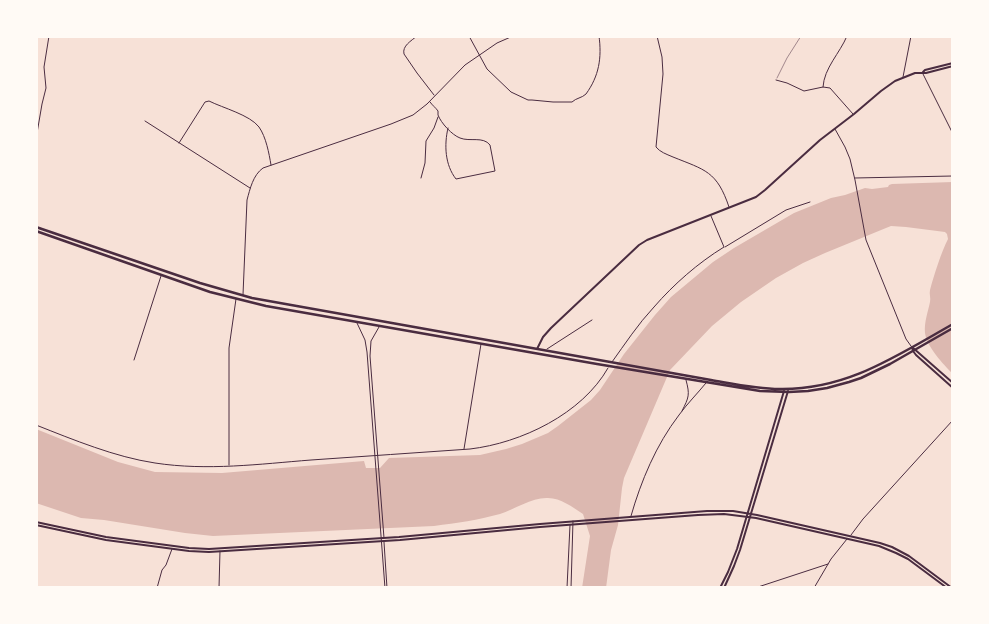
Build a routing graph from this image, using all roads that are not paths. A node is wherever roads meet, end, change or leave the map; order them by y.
1 (49, 36) edge
2 (417, 36) edge
3 (469, 36) edge
4 (513, 36) edge
5 (599, 36) edge
6 (657, 36) edge
7 (801, 36) edge
8 (847, 36) edge
9 (911, 36) edge
10 (480, 54) junction
11 (953, 63) edge
12 (953, 66) edge
13 (923, 72) junction
14 (903, 77) junction
15 (776, 80) joint
16 (823, 87) junction
17 (435, 96) junction
18 (430, 102) junction
19 (854, 114) junction
20 (438, 116) junction
21 (145, 121) dead end
22 (448, 128) junction
23 (834, 129) junction
24 (953, 134) edge
25 (36, 139) edge
26 (179, 143) junction
27 (271, 166) junction
28 (953, 176) edge
29 (421, 178) dead end
30 (855, 179) junction
31 (250, 188) junction
32 (810, 202) dead end
33 (729, 208) junction
34 (711, 215) junction
35 (36, 227) edge
36 (36, 232) edge
37 (724, 247) junction
38 (161, 275) junction
39 (243, 296) junction
40 (236, 299) junction
41 (592, 320) dead end
42 (356, 322) junction
43 (953, 324) edge
44 (380, 326) junction
45 (953, 328) edge
46 (925, 342) junction
47 (481, 344) junction
48 (537, 349) junction
49 (913, 349) junction
50 (545, 350) junction
51 (134, 360) dead end
52 (612, 364) junction
53 (673, 375) junction
54 (686, 379) junction
55 (706, 383) junction
56 (953, 383) edge
57 (953, 388) edge
58 (786, 391) junction
59 (679, 416) junction
60 (953, 420) edge
61 (36, 425) edge
62 (464, 450) junction
63 (376, 455) junction
64 (229, 466) junction
65 (749, 515) junction
66 (630, 517) junction
67 (623, 519) junction
68 (36, 523) edge
69 (571, 523) junction
70 (849, 537) junction
71 (382, 540) junction
72 (172, 549) junction
73 (220, 552) junction
74 (828, 564) junction
75 (157, 588) edge
76 (219, 588) edge
77 (386, 588) edge
78 (568, 588) edge
79 (571, 588) edge
80 (720, 588) edge
81 (724, 588) edge
82 (755, 588) edge
83 (814, 588) edge
84 (947, 588) edge
85 (952, 588) edge

1 - 25 street
2 - 17 street
3 - 10 street
4 - 10 street
5 - 10 street
6 - 33 street
7 - 15 lane
8 - 16 street
9 - 14 street
10 - 17 street
11 - 13 main road
12 - 13 main road
13 - 14 main road
13 - 24 street
14 - 19 main road
15 - 16 street
16 - 19 street
17 - 18 street
18 - 20 street
18 - 27 street
19 - 23 main road
20 - 22 street
20 - 29 street
21 - 26 street
22 - 22 street
23 - 30 street
23 - 33 main road
26 - 27 street
26 - 31 street
27 - 31 street
28 - 30 street
30 - 49 street
31 - 39 street
32 - 37 street
33 - 34 main road
34 - 37 street
34 - 48 main road
35 - 39 highway
36 - 38 highway
37 - 52 street
38 - 40 highway
38 - 51 street
39 - 48 highway
40 - 42 highway
40 - 64 street
41 - 50 street
42 - 44 highway
42 - 63 street
43 - 46 highway
44 - 47 highway
44 - 63 street
45 - 46 highway
46 - 49 highway
47 - 52 highway
47 - 62 street
48 - 50 highway
49 - 56 main road
49 - 57 main road
49 - 58 highway
50 - 52 highway
52 - 53 highway
52 - 62 street
53 - 54 highway
53 - 58 highway
54 - 55 highway
54 - 59 street
55 - 58 highway
55 - 59 street
58 - 65 main road
59 - 66 street
60 - 70 street
61 - 64 street
62 - 63 street
63 - 64 street
63 - 71 street
65 - 66 main road
65 - 67 main road
65 - 70 main road
65 - 80 main road
65 - 81 main road
66 - 67 main road
67 - 69 main road
68 - 71 main road
68 - 72 main road
69 - 71 main road
69 - 78 street
69 - 79 street
70 - 74 street
70 - 84 main road
70 - 85 main road
71 - 73 main road
71 - 77 street
72 - 73 main road
72 - 75 street
73 - 76 street
74 - 82 street
74 - 83 street

